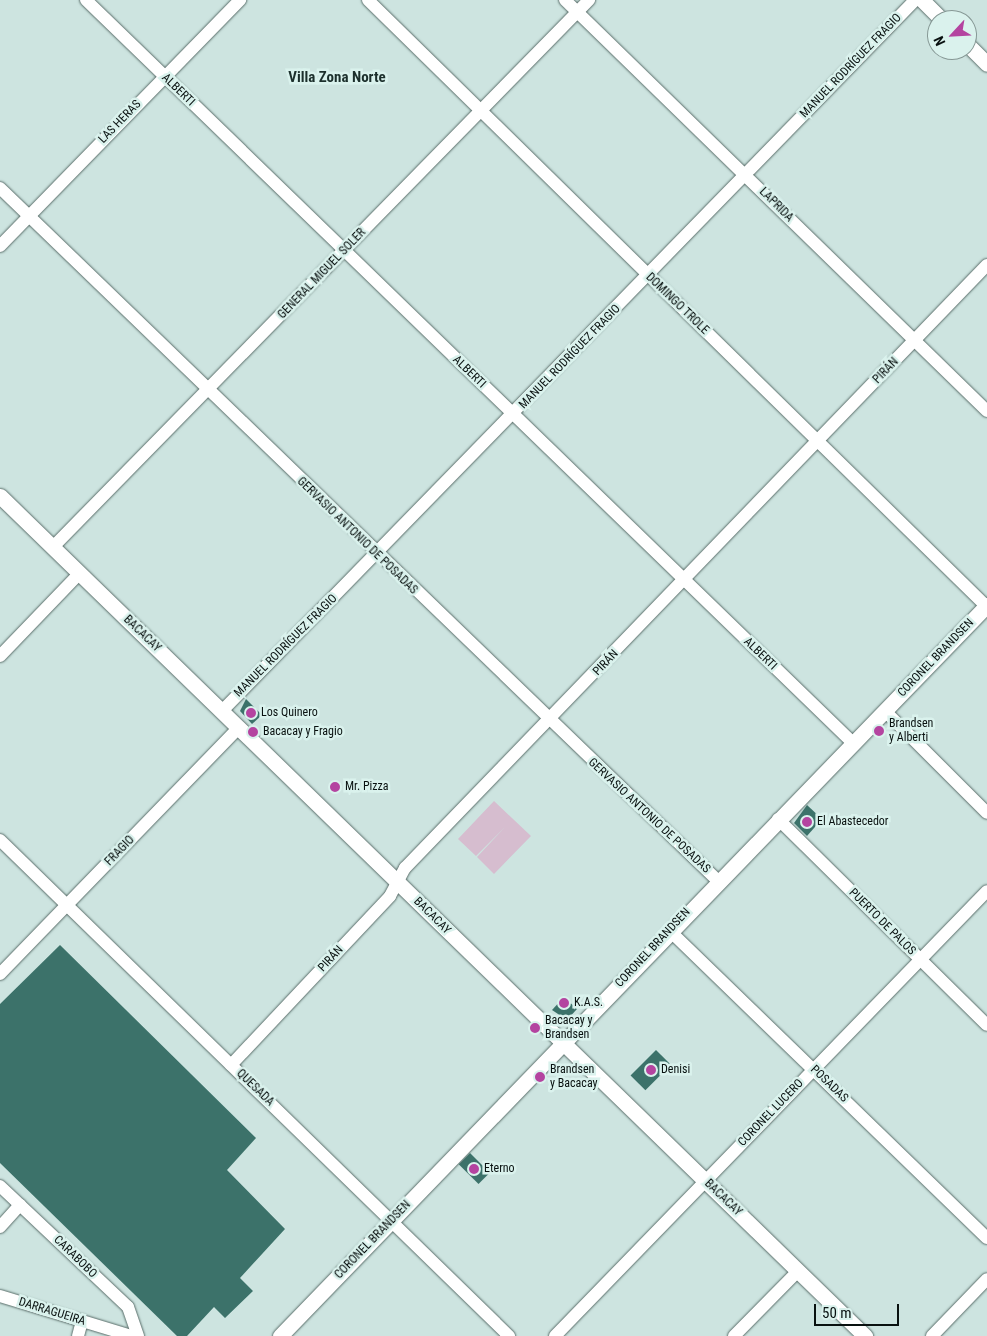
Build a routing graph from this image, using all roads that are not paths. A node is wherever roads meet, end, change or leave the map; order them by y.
1 (86, 0) edge
2 (240, 0) edge
3 (368, 0) edge
4 (565, 0) edge
5 (589, 0) edge
6 (915, 0) edge
7 (922, 0) edge
8 (932, 10) edge
9 (577, 12) junction
10 (977, 54) edge
11 (987, 64) edge
12 (164, 76) junction
13 (481, 112) junction
14 (746, 175) junction
15 (0, 188) edge
16 (29, 216) junction
17 (0, 246) edge
18 (345, 251) junction
19 (987, 265) edge
20 (649, 276) junction
21 (914, 342) junction
22 (208, 390) junction
23 (987, 411) edge
24 (513, 416) junction
25 (818, 441) junction
26 (0, 496) edge
27 (53, 547) junction
28 (376, 555) junction
29 (80, 573) junction
30 (685, 582) junction
31 (987, 606) edge
32 (0, 656) edge
33 (222, 711) junction
34 (885, 712) junction
35 (548, 722) junction
36 (239, 728) junction
37 (853, 743) junction
38 (987, 813) edge
39 (778, 819) junction
40 (0, 840) edge
41 (718, 880) junction
42 (398, 882) junction
43 (987, 891) edge
44 (67, 906) junction
45 (670, 931) junction
46 (920, 960) junction
47 (0, 974) edge
48 (987, 1025) edge
49 (563, 1043) junction
50 (231, 1065) junction
51 (814, 1069) junction
52 (704, 1181) junction
53 (0, 1186) edge
54 (20, 1204) junction
55 (392, 1220) junction
56 (0, 1227) edge
57 (987, 1238) edge
58 (798, 1271) junction
59 (987, 1279) edge
60 (0, 1296) edge
61 (82, 1321) junction
62 (78, 1336) edge
63 (132, 1336) edge
64 (138, 1336) edge
65 (280, 1336) edge
66 (510, 1336) edge
67 (555, 1336) edge
68 (734, 1336) edge
69 (865, 1336) edge
70 (932, 1336) edge

1 - 12 street, ALBERTI
2 - 12 street, LAS HERAS
3 - 13 street, DOMINGO TROLE
4 - 9 street, LAPRIDA
5 - 9 street, GENERAL MIGUEL SOLER
6 - 14 street, MANUEL RODRÍGUEZ FRAGIO
7 - 8 street
9 - 13 street, GENERAL MIGUEL SOLER
9 - 14 street, LAPRIDA
10 - 11 street
12 - 16 street, LAS HERAS
12 - 18 street, ALBERTI
13 - 18 street, GENERAL MIGUEL SOLER
13 - 20 street, DOMINGO TROLE
14 - 20 street, MANUEL RODRÍGUEZ FRAGIO
14 - 21 street, LAPRIDA
15 - 16 street, GERVASIO ANTONIO DE POSADAS
16 - 17 street, LAS HERAS
16 - 22 street, GERVASIO ANTONIO DE POSADAS
18 - 22 street, GENERAL MIGUEL SOLER
18 - 24 street, ALBERTI
19 - 21 street, PIRÁN
20 - 24 street, MANUEL RODRÍGUEZ FRAGIO
20 - 25 street, DOMINGO TROLE
21 - 23 street, LAPRIDA
21 - 25 street, PIRÁN
22 - 27 street, GENERAL MIGUEL SOLER
22 - 28 street, GERVASIO ANTONIO DE POSADAS
24 - 28 street, MANUEL RODRÍGUEZ FRAGIO
24 - 30 street, ALBERTI
25 - 30 street, PIRÁN
25 - 31 street, DOMINGO TROLE
26 - 27 street, BACACAY
27 - 29 street, BACACAY
28 - 33 street, MANUEL RODRÍGUEZ FRAGIO
28 - 35 street, GERVASIO ANTONIO DE POSADAS
29 - 32 street
29 - 33 street, BACACAY
30 - 35 street, PIRÁN
30 - 37 street, ALBERTI
31 - 34 street, CORONEL BRANDSEN
33 - 36 street, BACACAY
34 - 37 street, CORONEL BRANDSEN
34 - 38 street
35 - 41 street, GERVASIO ANTONIO DE POSADAS
35 - 42 street, PIRÁN
36 - 42 street, BACACAY
36 - 44 street, FRAGIO
37 - 39 street, CORONEL BRANDSEN
39 - 41 street, CORONEL BRANDSEN
39 - 46 street, PUERTO DE PALOS
40 - 44 street, QUESADA
41 - 45 street, CORONEL BRANDSEN
42 - 49 street, BACACAY
42 - 50 street, PIRÁN
43 - 46 street, CORONEL LUCERO
44 - 47 street, FRAGIO
44 - 50 street, QUESADA
45 - 49 street, CORONEL BRANDSEN
45 - 51 street, POSADAS
46 - 48 street, PUERTO DE PALOS
46 - 51 street, CORONEL LUCERO
49 - 52 street, BACACAY
49 - 55 street, CORONEL BRANDSEN
50 - 55 street, QUESADA
51 - 52 street, CORONEL LUCERO
51 - 57 street, POSADAS
52 - 58 street, BACACAY
52 - 67 street, CORONEL LUCERO
53 - 54 street, CARABOBO
54 - 56 street
54 - 64 street, CARABOBO
55 - 65 street, CORONEL BRANDSEN
55 - 66 street, QUESADA
58 - 68 street
58 - 69 street, BACACAY
59 - 70 street
60 - 61 street, DARRAGUEIRA
61 - 62 street
61 - 63 street, DARRAGUEIRA

